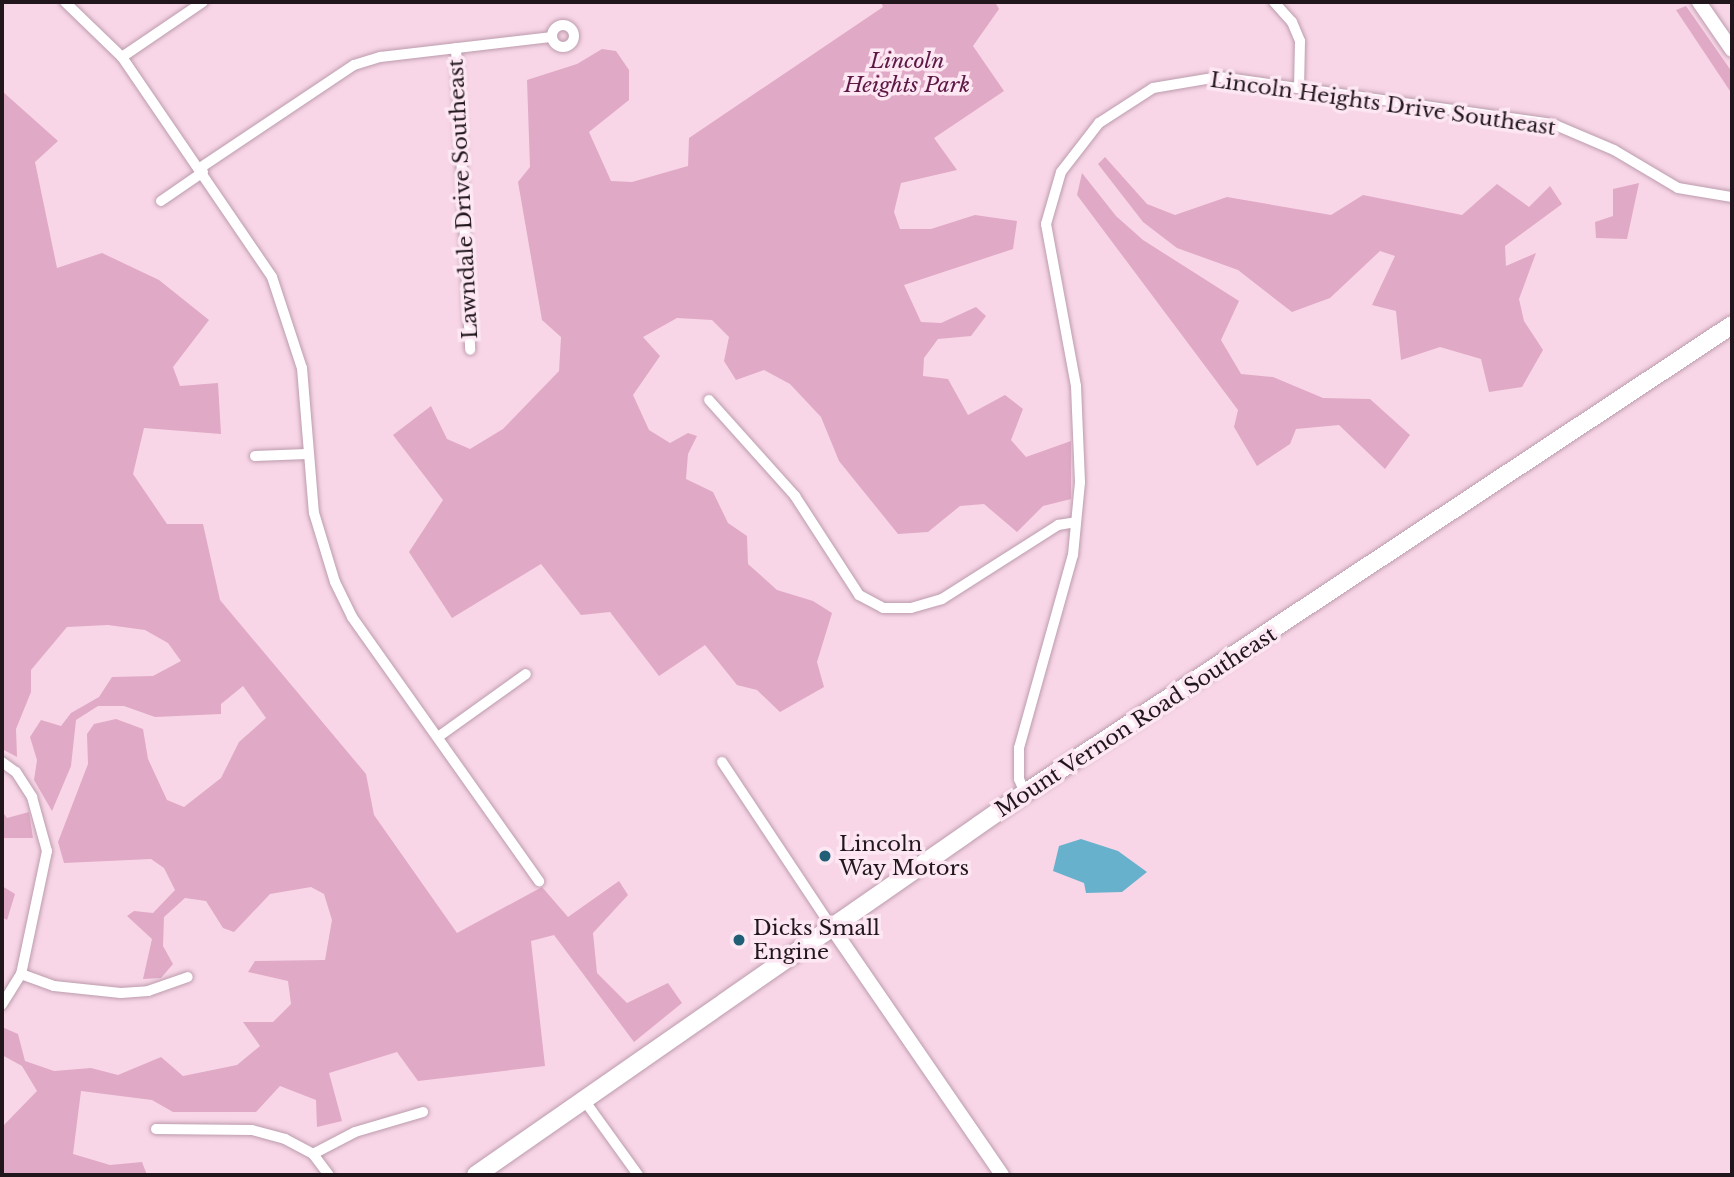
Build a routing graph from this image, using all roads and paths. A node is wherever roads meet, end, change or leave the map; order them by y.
1 (65, 2) edge
2 (203, 2) edge
3 (1274, 2) edge
4 (1699, 2) edge
5 (552, 37) dead end
6 (456, 48) junction
7 (1732, 50) edge
8 (121, 57) junction
9 (1299, 88) junction
10 (201, 170) junction
11 (1732, 197) edge
12 (161, 201) dead end
13 (1732, 325) edge
14 (470, 350) dead end
15 (709, 400) dead end
16 (307, 454) junction
17 (255, 456) dead end
18 (1076, 522) junction
19 (526, 674) dead end
20 (438, 737) junction
21 (2, 762) edge
22 (722, 762) dead end
23 (1025, 793) junction
24 (539, 881) dead end
25 (831, 926) junction
26 (21, 974) junction
27 (188, 977) dead end
28 (2, 1004) edge
29 (584, 1100) junction
30 (423, 1112) dead end
31 (156, 1129) dead end
32 (313, 1154) junction
33 (323, 1173) edge
34 (476, 1175) edge
35 (638, 1175) edge
36 (1002, 1175) edge

1 - 8 street
2 - 8 street
3 - 9 street
4 - 7 street
5 - 6 street
6 - 10 street
6 - 14 street, Lawndale Drive Southeast
8 - 10 street
9 - 11 street, Lincoln Heights Drive Southeast
9 - 18 street, Lincoln Heights Drive Southeast
10 - 12 street
10 - 16 street
13 - 23 main road, Mount Vernon Road Southeast
15 - 18 street
16 - 17 street
16 - 20 street
18 - 23 street, Lincoln Heights Drive Southeast
19 - 20 street
20 - 24 street
21 - 26 street
22 - 25 street
23 - 25 main road, Mount Vernon Road Southeast
25 - 29 main road, Mount Vernon Road Southeast
25 - 36 street
26 - 27 street
26 - 28 street
29 - 34 main road, Mount Vernon Road Southeast
29 - 35 street
30 - 32 street
31 - 32 street
32 - 33 street

